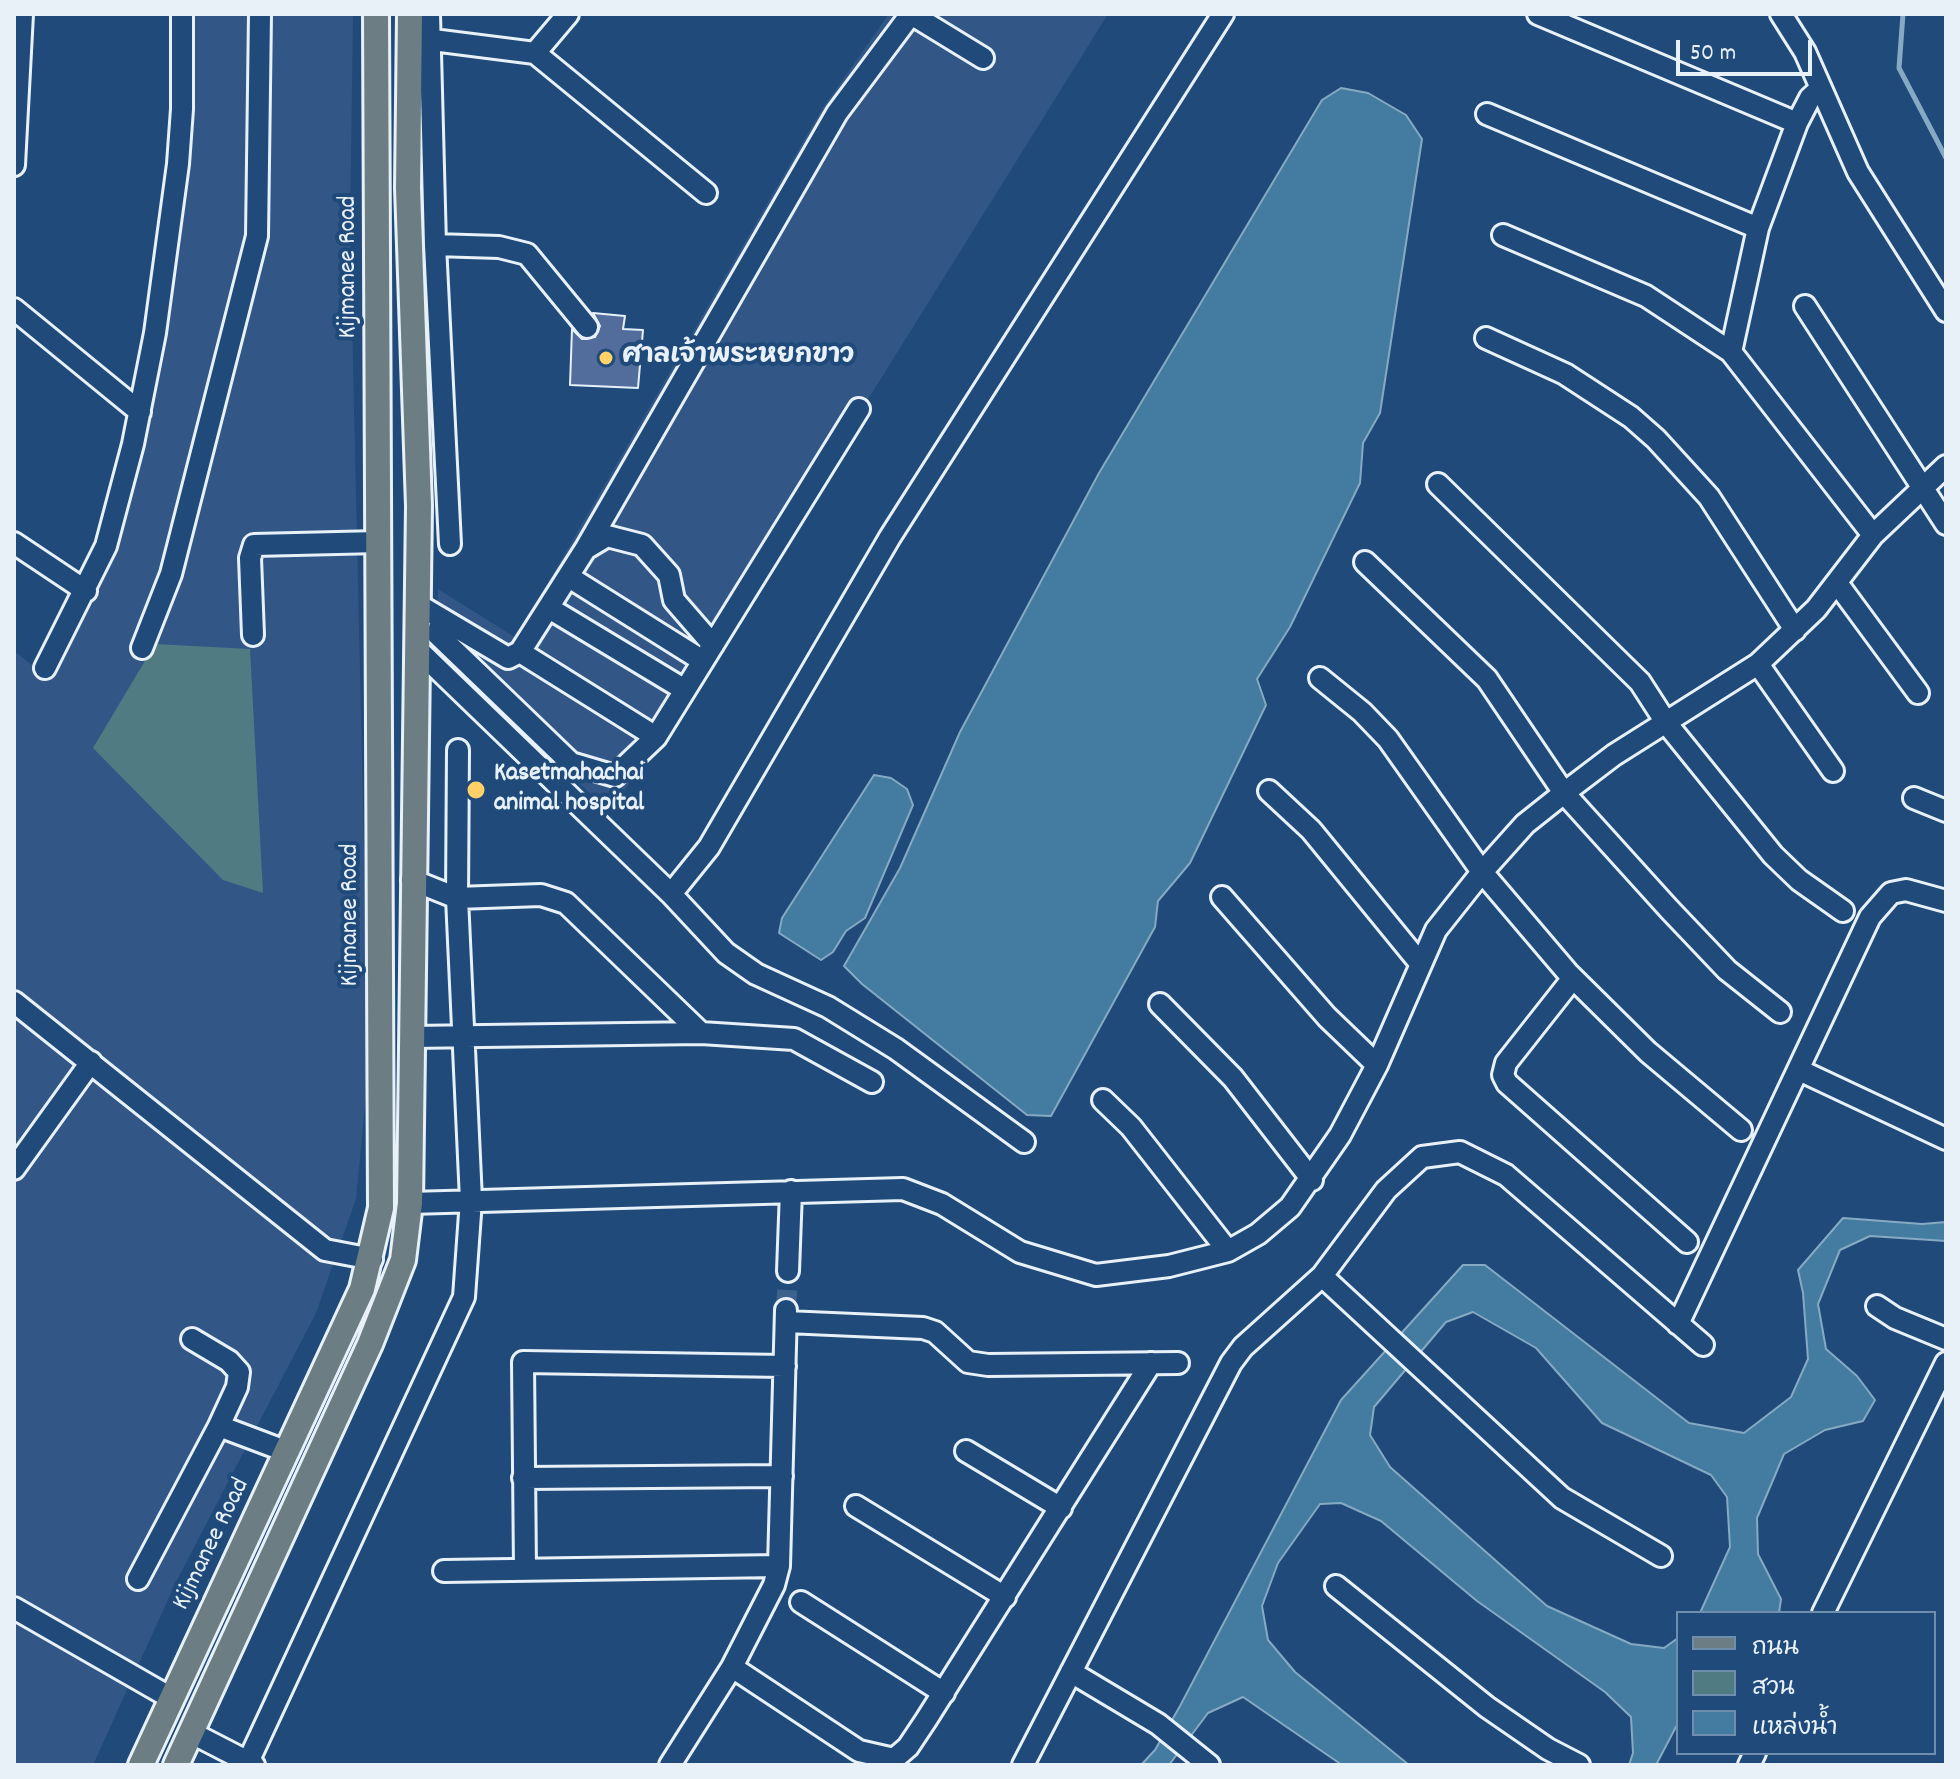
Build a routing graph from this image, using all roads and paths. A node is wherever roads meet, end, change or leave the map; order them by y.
1 (22, 14) edge
2 (182, 14) edge
3 (260, 14) edge
4 (376, 14) edge
5 (429, 14) edge
6 (568, 14) edge
7 (911, 14) edge
8 (1223, 14) edge
9 (1538, 14) edge
10 (1781, 14) edge
11 (416, 30) edge
12 (535, 53) junction
13 (983, 58) dead end
14 (1821, 88) junction
15 (1487, 114) dead end
16 (1797, 123) junction
17 (14, 165) edge
18 (706, 193) dead end
19 (1758, 228) junction
20 (1503, 235) dead end
21 (435, 245) junction
22 (1805, 306) dead end
23 (14, 309) edge
24 (1946, 311) edge
25 (587, 327) dead end
26 (1486, 338) dead end
27 (1731, 352) junction
28 (378, 396) junction
29 (415, 396) junction
30 (859, 409) dead end
31 (140, 412) junction
32 (1946, 466) edge
33 (1438, 484) dead end
34 (1921, 489) junction
35 (1946, 524) edge
36 (1873, 535) junction
37 (379, 542) junction
38 (14, 543) edge
39 (450, 544) dead end
40 (586, 548) junction
41 (1365, 562) dead end
42 (569, 577) junction
43 (1837, 583) junction
44 (86, 591) junction
45 (549, 608) junction
46 (428, 620) junction
47 (1795, 630) junction
48 (253, 635) dead end
49 (142, 648) dead end
50 (417, 649) junction
51 (520, 652) junction
52 (708, 653) junction
53 (1758, 664) junction
54 (45, 668) dead end
55 (1320, 678) dead end
56 (685, 690) junction
57 (1918, 693) dead end
58 (1667, 724) junction
59 (656, 737) junction
60 (458, 750) dead end
61 (1833, 771) dead end
62 (1269, 791) dead end
63 (1564, 793) junction
64 (1914, 798) dead end
65 (1946, 811) edge
66 (1482, 872) junction
67 (412, 880) junction
68 (671, 894) junction
69 (1222, 897) dead end
70 (457, 898) junction
71 (1946, 901) edge
72 (1843, 911) dead end
73 (1419, 962) junction
74 (1573, 978) junction
75 (14, 1002) edge
76 (1160, 1004) dead end
77 (1780, 1012) dead end
78 (701, 1033) junction
79 (465, 1035) junction
80 (411, 1037) junction
81 (91, 1062) junction
82 (1377, 1065) junction
83 (1799, 1070) junction
84 (872, 1082) dead end
85 (1103, 1100) dead end
86 (1741, 1130) dead end
87 (1946, 1139) edge
88 (1024, 1142) dead end
89 (14, 1169) edge
90 (1312, 1180) junction
91 (791, 1191) junction
92 (471, 1200) junction
93 (410, 1203) junction
94 (1687, 1242) dead end
95 (1228, 1251) junction
96 (372, 1259) junction
97 (788, 1271) tunnel mouth
98 (1322, 1276) junction
99 (1877, 1306) dead end
100 (1678, 1324) junction
101 (192, 1339) dead end
102 (1946, 1339) edge
103 (1703, 1345) dead end
104 (1151, 1363) junction
105 (1178, 1363) dead end
106 (1946, 1363) edge
107 (785, 1366) junction
108 (219, 1426) junction
109 (966, 1451) dead end
110 (288, 1452) junction
111 (782, 1476) junction
112 (523, 1478) junction
113 (856, 1506) dead end
114 (1061, 1508) junction
115 (1661, 1556) dead end
116 (779, 1566) junction
117 (525, 1570) junction
118 (444, 1571) dead end
119 (138, 1579) dead end
120 (1336, 1586) dead end
121 (1005, 1597) junction
122 (801, 1602) dead end
123 (14, 1608) edge
124 (1824, 1611) edge
125 (732, 1667) junction
126 (1071, 1672) junction
127 (944, 1693) junction
128 (171, 1698) junction
129 (190, 1732) junction
130 (251, 1763) edge
131 (141, 1765) edge
132 (176, 1765) edge
133 (670, 1765) edge
134 (1023, 1765) edge
135 (1209, 1765) edge
136 (1579, 1765) edge

1 - 17 street
2 - 31 street
3 - 49 street
4 - 28 main road, Kijmanee Road
5 - 11 street
6 - 12 street
7 - 13 street
7 - 40 street
8 - 68 street
9 - 16 street
10 - 14 street
11 - 12 street
11 - 21 street
11 - 29 main road
12 - 18 street
14 - 16 street
14 - 24 street
15 - 19 street
16 - 19 street
19 - 27 street
20 - 27 street
21 - 25 street
21 - 39 street
22 - 34 street
23 - 31 street
26 - 47 street
27 - 36 street
28 - 29 main road
28 - 37 main road, Kijmanee Road
29 - 46 main road
30 - 52 street
31 - 44 street
32 - 34 street
33 - 58 street
34 - 35 street
34 - 36 street
36 - 43 street
37 - 48 street
37 - 96 main road, Kijmanee Road
38 - 44 street
40 - 42 street
40 - 52 street
41 - 63 street
42 - 45 street
42 - 52 street
43 - 47 street
43 - 57 street
44 - 54 street
45 - 51 street
45 - 56 street
46 - 50 main road
46 - 51 street
46 - 59 street
47 - 53 street
50 - 67 main road
50 - 68 street
51 - 59 street
52 - 56 street
53 - 58 street
53 - 61 street
55 - 66 street
56 - 59 street
58 - 63 street
58 - 72 street
60 - 70 street
62 - 73 street
63 - 66 street
63 - 77 street
64 - 65 street
66 - 73 street
66 - 74 street
67 - 70 street
67 - 80 main road
68 - 88 street
69 - 82 street
70 - 78 street
70 - 79 street
71 - 83 street
73 - 82 street
74 - 86 street
74 - 94 street
75 - 81 street
76 - 90 street
78 - 79 street
78 - 84 street
79 - 80 street
79 - 92 street
80 - 93 main road
81 - 89 street
81 - 96 street
82 - 90 street
83 - 87 street
83 - 100 street
85 - 95 street
90 - 95 street
91 - 92 street
91 - 95 street
91 - 97 street
92 - 93 street
92 - 130 street
93 - 129 main road
96 - 110 main road, Kijmanee Road
98 - 100 street
98 - 115 street
98 - 126 street
99 - 102 street
100 - 103 street
101 - 108 street
104 - 105 street
104 - 107 street
104 - 114 street
106 - 124 street
107 - 111 street
107 - 112 street
108 - 110 street
108 - 119 street
109 - 114 street
110 - 128 main road, Kijmanee Road
111 - 112 street
111 - 116 street
112 - 117 street
113 - 121 street
114 - 121 street
116 - 117 street
116 - 125 street
117 - 118 street
120 - 136 street
121 - 127 street
122 - 127 street
123 - 128 street
125 - 127 street
125 - 133 street
126 - 134 street
126 - 135 street
128 - 131 main road, Kijmanee Road
129 - 130 street
129 - 132 main road

